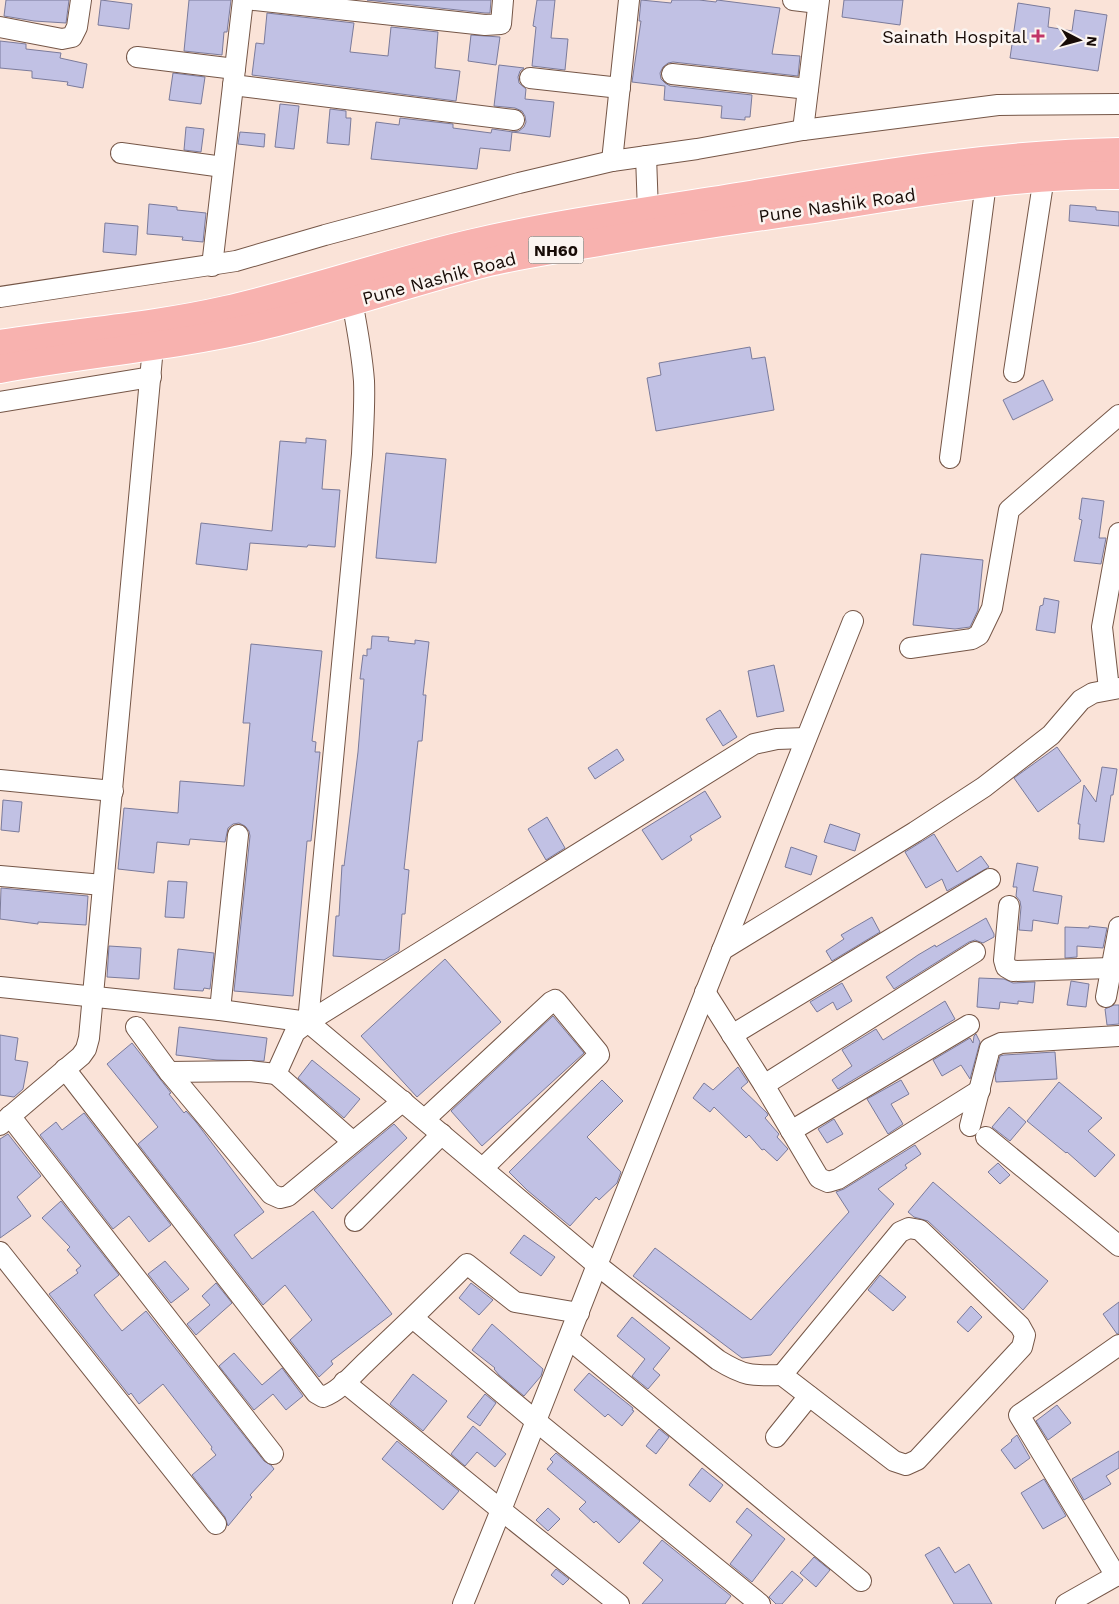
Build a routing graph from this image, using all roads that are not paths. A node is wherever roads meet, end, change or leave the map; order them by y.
1 (81, 0) edge
2 (243, 0) edge
3 (254, 0) edge
4 (502, 0) edge
5 (629, 0) edge
6 (793, 0) edge
7 (819, 1) edge
8 (360, 6) edge
9 (0, 27) edge
10 (137, 56) dead end
11 (672, 74) dead end
12 (234, 77) junction
13 (530, 78) dead end
14 (620, 88) junction
15 (808, 89) junction
16 (1119, 104) edge
17 (514, 120) dead end
18 (802, 130) junction
19 (1119, 152) edge
20 (121, 153) dead end
21 (646, 156) junction
22 (612, 161) junction
23 (224, 167) junction
24 (1119, 175) edge
25 (1044, 177) junction
26 (986, 183) junction
27 (648, 212) junction
28 (212, 266) junction
29 (0, 298) edge
30 (352, 301) junction
31 (0, 344) edge
32 (153, 347) junction
33 (0, 368) edge
34 (1014, 372) dead end
35 (151, 377) junction
36 (0, 402) edge
37 (1119, 415) edge
38 (950, 458) dead end
39 (1119, 533) edge
40 (853, 621) dead end
41 (910, 648) dead end
42 (1114, 689) edge
43 (806, 738) junction
44 (0, 780) edge
45 (113, 791) junction
46 (238, 835) dead end
47 (0, 876) edge
48 (990, 880) dead end
49 (103, 885) junction
50 (1009, 906) dead end
51 (1119, 927) edge
52 (722, 950) junction
53 (975, 952) dead end
54 (1111, 968) junction
55 (0, 987) edge
56 (705, 992) junction
57 (93, 997) junction
58 (1106, 997) dead end
59 (220, 1010) junction
60 (308, 1022) junction
61 (969, 1025) dead end
62 (136, 1027) dead end
63 (732, 1035) junction
64 (1119, 1036) edge
65 (65, 1069) junction
66 (169, 1072) junction
67 (276, 1074) junction
68 (764, 1085) junction
69 (980, 1090) junction
70 (403, 1101) junction
71 (425, 1119) junction
72 (5, 1120) edge
73 (791, 1131) junction
74 (442, 1134) junction
75 (353, 1142) junction
76 (482, 1168) junction
77 (355, 1221) dead end
78 (1119, 1246) edge
79 (0, 1252) edge
80 (597, 1265) junction
81 (579, 1314) junction
82 (413, 1318) junction
83 (569, 1339) junction
84 (1119, 1345) edge
85 (782, 1375) junction
86 (344, 1382) junction
87 (810, 1396) junction
88 (537, 1422) junction
89 (776, 1437) dead end
90 (273, 1454) dead end
91 (502, 1510) junction
92 (216, 1524) dead end
93 (1117, 1575) edge
94 (861, 1581) dead end
95 (463, 1604) edge
96 (619, 1604) edge
97 (760, 1604) edge
98 (1066, 1604) edge

1 - 9 street
2 - 12 street
3 - 8 street
4 - 8 street
5 - 14 street
6 - 7 street
7 - 15 street
10 - 12 street
11 - 15 street
12 - 17 street
12 - 23 street
13 - 14 street
14 - 22 street
15 - 18 street
16 - 18 street
18 - 21 street
19 - 27 highway, Pune Nashik Road / NH60
20 - 23 street
21 - 22 street
21 - 27 street
22 - 28 street
23 - 28 street
24 - 25 highway, Pune Nashik Road / NH60
25 - 26 highway, Pune Nashik Road / NH60
25 - 34 street
26 - 30 highway, Pune Nashik Road / NH60
26 - 38 street
27 - 31 highway, Pune Nashik Road / NH60
28 - 29 street
30 - 32 highway, Pune Nashik Road / NH60
30 - 60 street
32 - 33 highway, Pune Nashik Road / NH60
32 - 35 street
35 - 36 street
35 - 45 street
37 - 41 street
39 - 42 street
40 - 43 street
42 - 52 street
43 - 52 street
43 - 60 street
44 - 45 street
45 - 49 street
46 - 59 street
47 - 49 street
48 - 63 street
49 - 57 street
50 - 54 street
51 - 54 street
52 - 56 street
53 - 68 street
54 - 58 street
55 - 57 street
56 - 63 street
56 - 80 street
57 - 59 street
57 - 65 street
59 - 60 street
60 - 67 street
60 - 70 street
61 - 73 street
62 - 66 street
63 - 68 street
64 - 69 street
65 - 72 street
65 - 86 street
66 - 67 street
66 - 75 street
67 - 75 street
68 - 73 street
69 - 73 street
69 - 78 street
70 - 71 street
70 - 75 street
71 - 74 street
71 - 76 street
72 - 90 street
74 - 76 street
74 - 77 street
76 - 80 street
79 - 92 street
80 - 81 street
80 - 85 street
81 - 82 street
81 - 83 street
82 - 86 street
82 - 88 street
83 - 88 street
83 - 94 street
84 - 93 street
85 - 87 street
85 - 87 street
86 - 91 street
87 - 89 street
88 - 91 street
88 - 97 street
91 - 95 street
91 - 96 street
93 - 98 street

